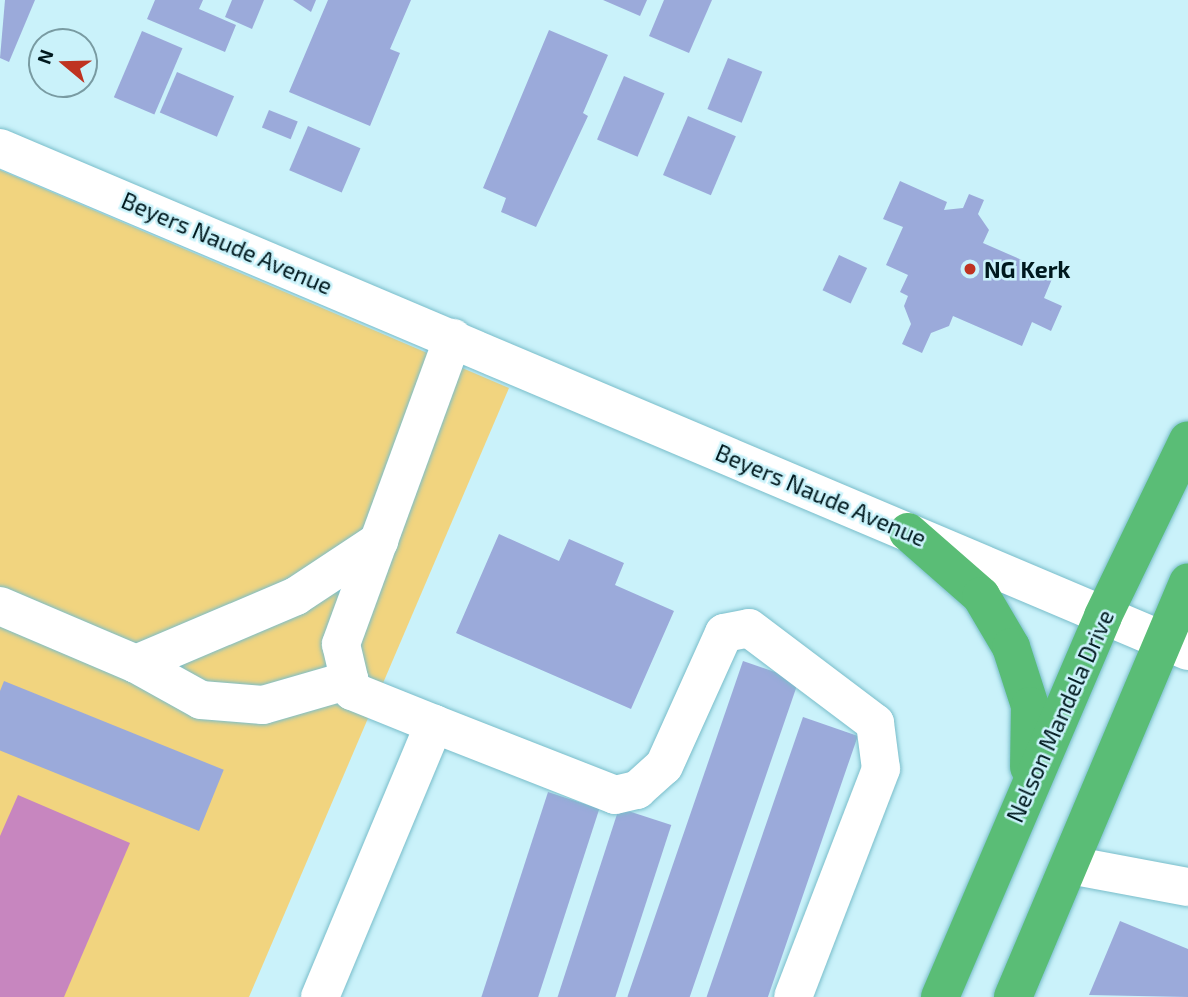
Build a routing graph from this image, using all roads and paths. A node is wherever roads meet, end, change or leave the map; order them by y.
1 (0, 148) edge
2 (453, 338) junction
3 (1188, 440) edge
4 (908, 532) junction
5 (379, 541) junction
6 (1188, 582) edge
7 (0, 606) edge
8 (1103, 616) junction
9 (1175, 645) edge
10 (136, 664) junction
11 (350, 686) junction
12 (434, 724) junction
13 (1029, 783) junction
14 (1070, 864) junction
15 (1188, 887) edge
16 (320, 997) edge
17 (793, 997) edge
18 (940, 997) edge
19 (1013, 997) edge

1 - 2 street, Beyers Naude Avenue
2 - 4 street, Beyers Naude Avenue
2 - 5 street
3 - 8 highway, Nelson Mandela Drive
4 - 8 street, Beyers Naude Avenue
4 - 13 highway
5 - 10 street
5 - 11 street
6 - 9 highway
7 - 10 street
8 - 9 street, Beyers Naude Avenue
8 - 13 highway, Nelson Mandela Drive
9 - 14 highway
10 - 11 street
11 - 12 street
12 - 16 street
12 - 17 street
13 - 18 highway, Nelson Mandela Drive
14 - 15 street
14 - 19 highway

